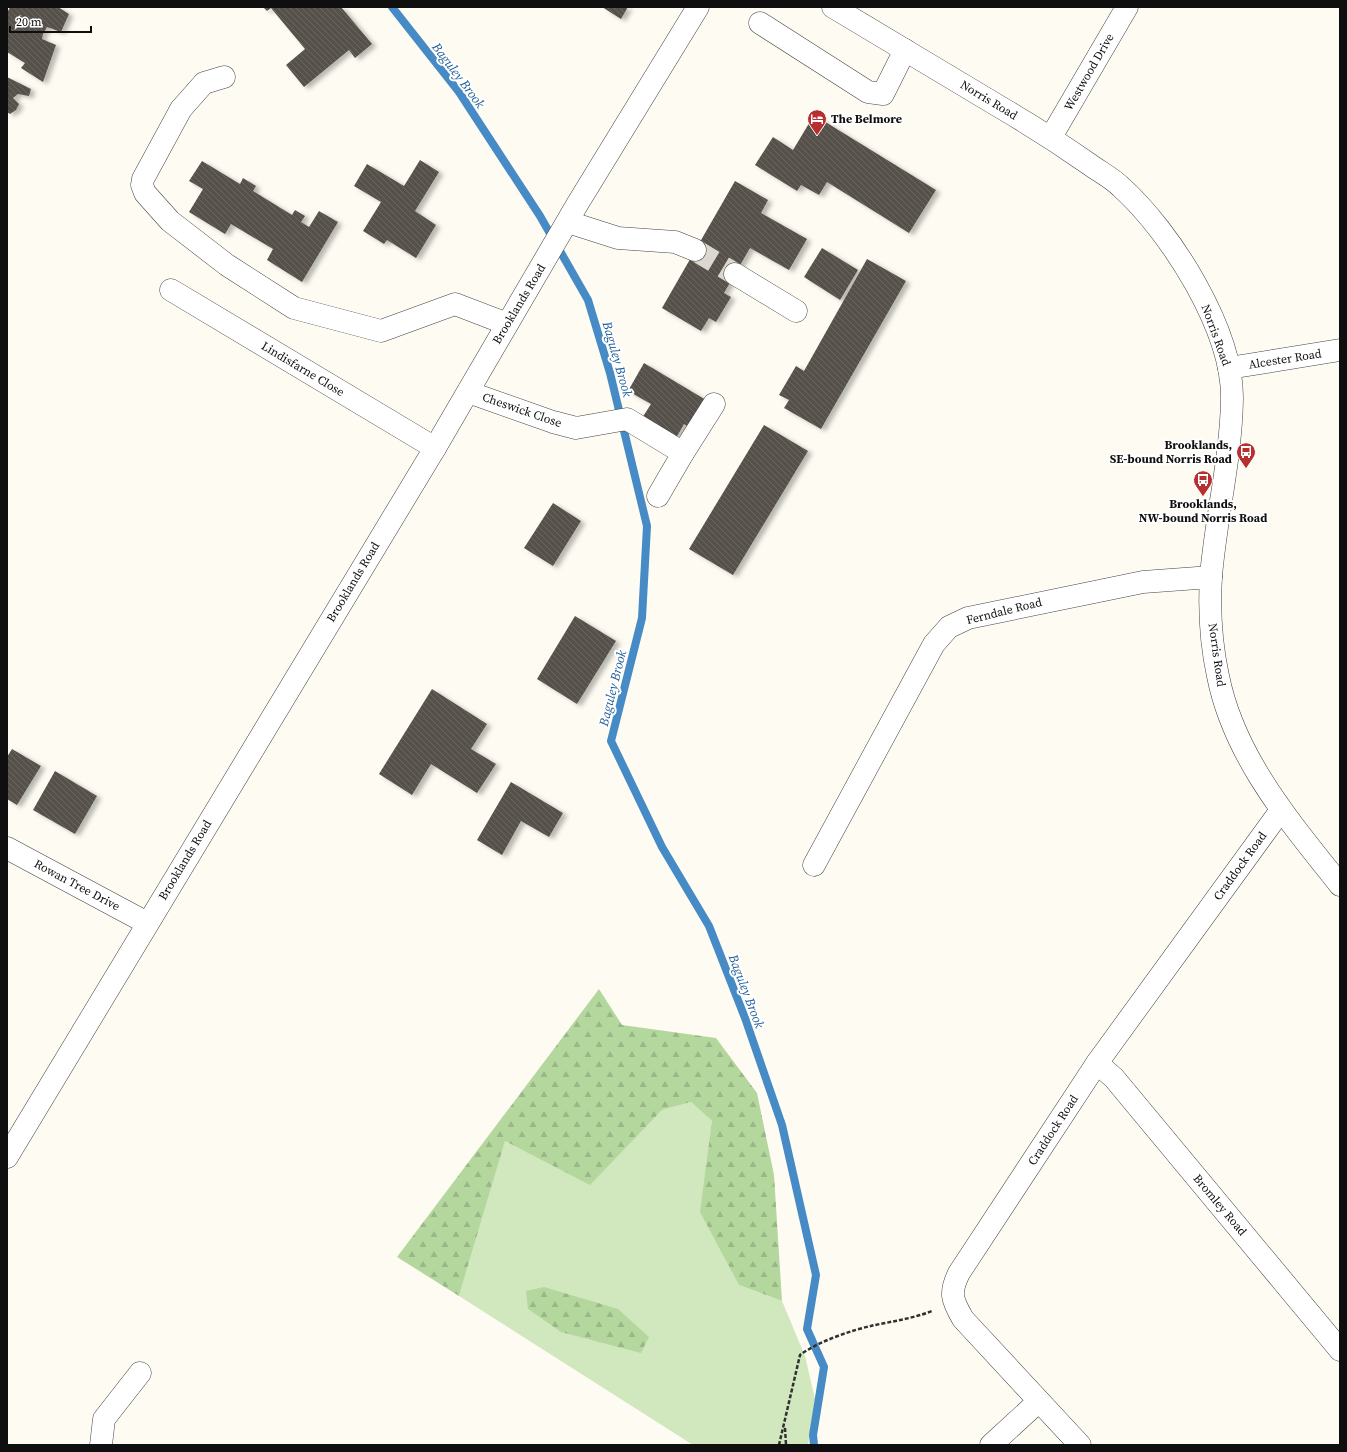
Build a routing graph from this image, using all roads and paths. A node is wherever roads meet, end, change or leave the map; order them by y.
1 (698, 7) edge
2 (833, 7) edge
3 (1127, 7) edge
4 (760, 23) dead end
5 (905, 50) junction
6 (224, 76) dead end
7 (1051, 138) junction
8 (568, 222) junction
9 (695, 250) tunnel mouth
10 (734, 274) tunnel mouth
11 (171, 290) dead end
12 (796, 311) dead end
13 (507, 324) junction
14 (1340, 350) edge
15 (1229, 368) junction
16 (468, 392) junction
17 (714, 404) dead end
18 (435, 448) junction
19 (683, 453) junction
20 (658, 496) dead end
21 (1211, 577) junction
22 (1281, 810) junction
23 (7, 848) edge
24 (814, 865) dead end
25 (1340, 885) edge
26 (147, 923) junction
27 (1097, 1063) junction
28 (7, 1157) edge
29 (953, 1302) junction
30 (1340, 1350) edge
31 (140, 1373) dead end
32 (1039, 1401) junction
33 (785, 1424) junction
34 (101, 1445) edge
35 (779, 1445) edge
36 (786, 1445) edge
37 (992, 1445) edge
38 (1080, 1445) edge

1 - 8 street, Brooklands Road
2 - 5 street, Norris Road
3 - 7 street, Westwood Drive
4 - 5 street
5 - 7 street, Norris Road
6 - 13 street
7 - 15 street, Norris Road
8 - 9 street
8 - 13 street, Brooklands Road
10 - 12 street
11 - 18 street, Lindisfarne Close
13 - 16 street, Brooklands Road
14 - 15 street, Alcester Road
15 - 21 street, Norris Road
16 - 18 street, Brooklands Road
16 - 19 street, Cheswick Close
17 - 19 street
18 - 26 street, Brooklands Road
19 - 20 street
21 - 22 street, Norris Road
21 - 24 street, Ferndale Road
22 - 25 street, Norris Road
22 - 27 street, Craddock Road
23 - 26 street, Rowan Tree Drive
26 - 28 street, Brooklands Road
27 - 29 street, Craddock Road
27 - 30 street, Bromley Road
29 - 32 street
29 - 33 path
31 - 34 street
32 - 37 street
32 - 38 street
33 - 35 path
33 - 36 path

